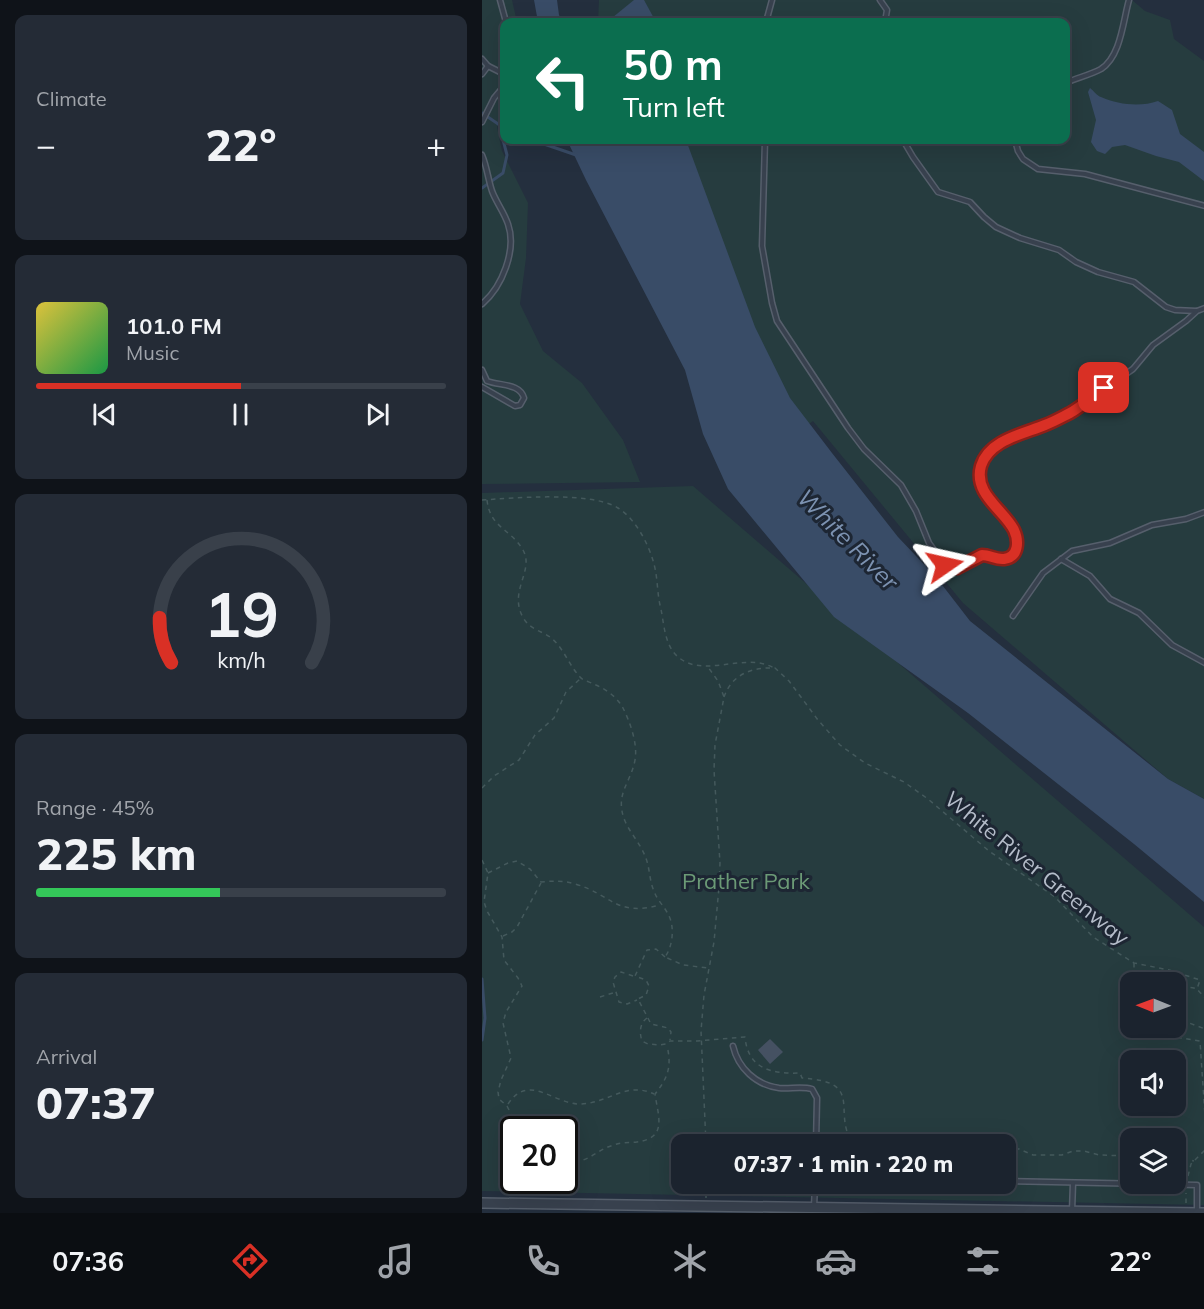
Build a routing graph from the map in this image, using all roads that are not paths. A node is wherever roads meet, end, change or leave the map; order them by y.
1 (500, 0) edge
2 (772, 0) edge
3 (880, 0) edge
4 (1129, 0) edge
5 (505, 18) edge
6 (767, 18) edge
7 (888, 18) edge
8 (482, 59) edge
9 (488, 66) junction
10 (500, 72) edge
11 (482, 74) edge
12 (1070, 81) edge
13 (500, 92) edge
14 (482, 122) edge
15 (765, 144) edge
16 (905, 144) edge
17 (1016, 144) edge
18 (482, 155) edge
19 (1205, 206) edge
20 (482, 304) edge
21 (1205, 308) edge
22 (1196, 311) junction
23 (482, 370) edge
24 (482, 387) edge
25 (1205, 512) edge
26 (1061, 559) junction
27 (1013, 616) dead end
28 (1205, 663) edge
29 (733, 1046) dead end
30 (816, 1134) edge
31 (1016, 1182) edge
32 (1073, 1182) junction
33 (815, 1194) edge
34 (482, 1203) edge
35 (814, 1208) junction
36 (687, 1209) edge
37 (1072, 1211) junction
38 (1197, 1212) edge
39 (1205, 1213) edge

1 - 5 lane
2 - 6 lane
3 - 7 lane
4 - 12 lane
8 - 9 lane
9 - 10 lane
9 - 11 lane
13 - 14 lane
15 - 22 lane
16 - 22 lane
17 - 19 lane
18 - 20 lane
21 - 22 lane
23 - 24 lane
25 - 26 lane
26 - 27 lane
26 - 28 lane
29 - 30 lane
31 - 32 lane
32 - 37 lane
32 - 38 lane
33 - 35 lane
34 - 36 street
35 - 36 street
35 - 37 street
37 - 38 street
38 - 39 street

